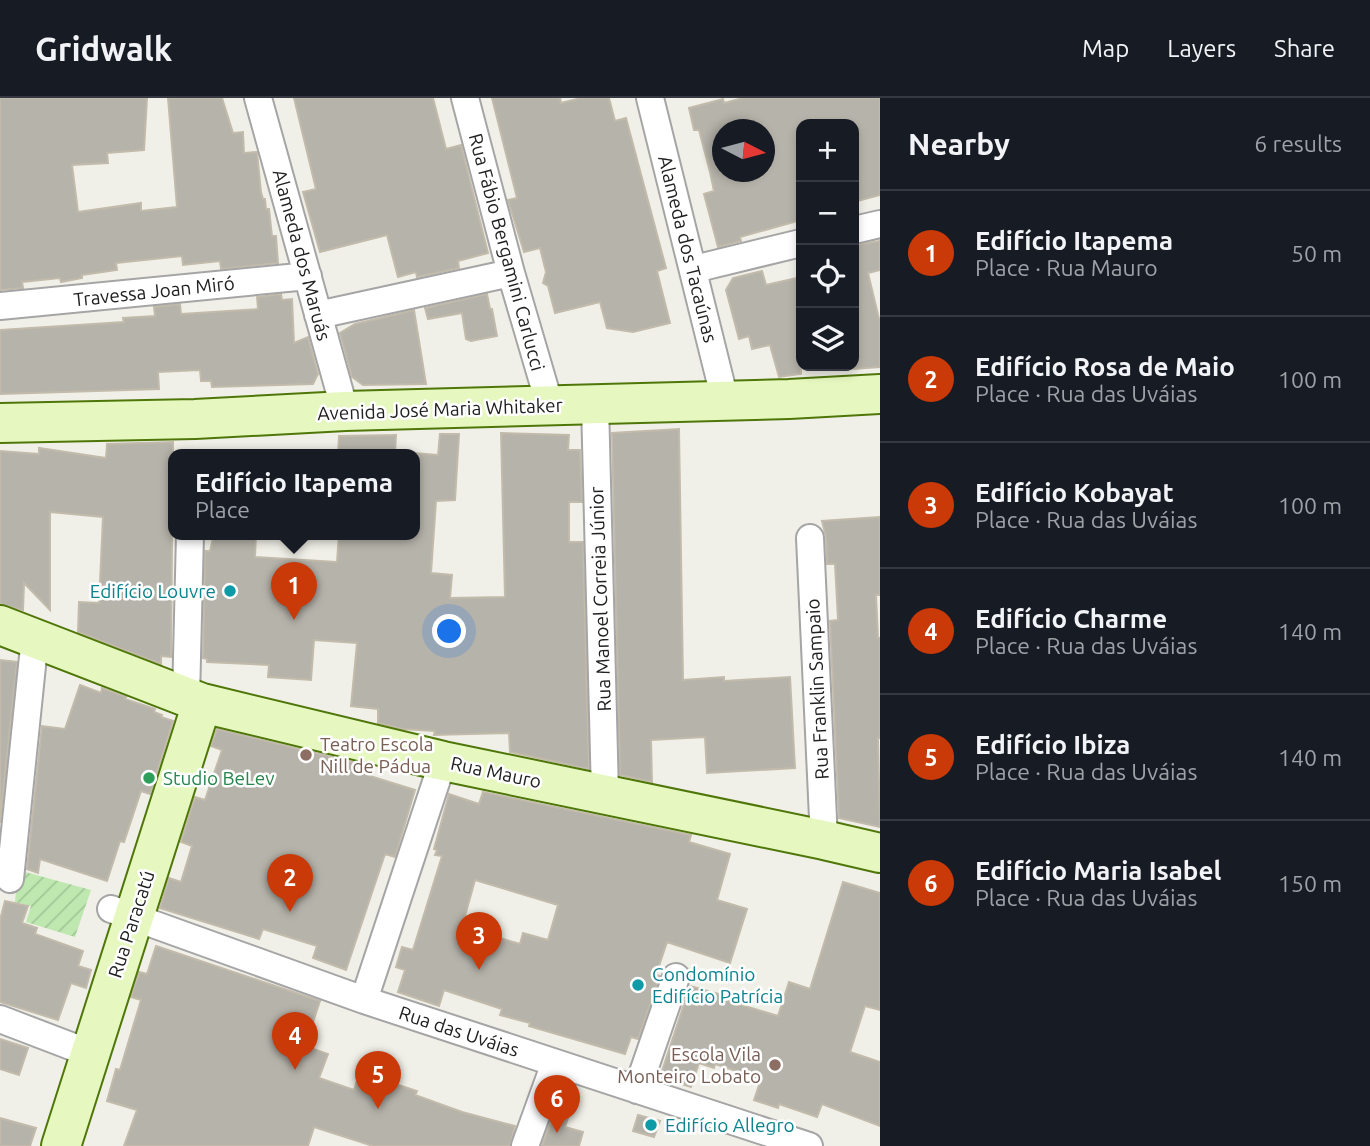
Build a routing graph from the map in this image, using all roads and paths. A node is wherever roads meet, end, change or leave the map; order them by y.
1 (258, 98) edge
2 (465, 98) edge
3 (655, 99) edge
4 (880, 224) edge
5 (859, 229) edge
6 (796, 244) edge
7 (694, 269) junction
8 (511, 273) junction
9 (308, 276) junction
10 (0, 306) edge
11 (318, 315) junction
12 (880, 394) edge
13 (725, 400) junction
14 (595, 404) junction
15 (550, 406) junction
16 (345, 411) junction
17 (0, 423) edge
18 (810, 538) dead end
19 (190, 540) edge
20 (0, 625) edge
21 (36, 637) junction
22 (194, 700) junction
23 (443, 761) junction
24 (605, 794) junction
25 (824, 840) junction
26 (880, 853) edge
27 (10, 879) dead end
28 (122, 913) junction
29 (676, 976) dead end
30 (364, 1000) junction
31 (0, 1019) edge
32 (89, 1053) junction
33 (555, 1063) junction
34 (637, 1090) junction
35 (61, 1146) edge
36 (525, 1146) edge
37 (809, 1146) edge

1 - 9 street, Alameda dos Maruás
2 - 8 street, Rua Fábio Bergamini Carlucci
3 - 7 street, Alameda dos Tacaúnas
4 - 5 street
6 - 7 street
7 - 13 street, Alameda dos Tacaúnas
8 - 11 street
8 - 15 street, Rua Fábio Bergamini Carlucci
9 - 10 street, Travessa Joan Miró
9 - 11 street, Alameda dos Maruás
11 - 16 street, Alameda dos Maruás
12 - 13 street, Avenida José Maria Whitaker
13 - 14 street, Avenida José Maria Whitaker
14 - 15 street, Avenida José Maria Whitaker
14 - 24 street, Rua Manoel Correia Júnior
15 - 16 street, Avenida José Maria Whitaker
16 - 17 street, Avenida José Maria Whitaker
18 - 25 street, Rua Franklin Sampaio
19 - 22 street
20 - 21 street, Rua Mauro
21 - 22 street, Rua Mauro
21 - 27 street
22 - 23 street, Rua Mauro
22 - 28 street, Rua Paracatú
23 - 24 street, Rua Mauro
23 - 30 street
24 - 25 street, Rua Mauro
25 - 26 street, Rua Mauro
28 - 30 street, Rua das Uváias
28 - 32 street, Rua Paracatú
29 - 34 street
30 - 33 street, Rua das Uváias
31 - 32 street
32 - 35 street, Rua Paracatú
33 - 34 street, Rua das Uváias
33 - 36 street
34 - 37 street, Rua das Uváias

